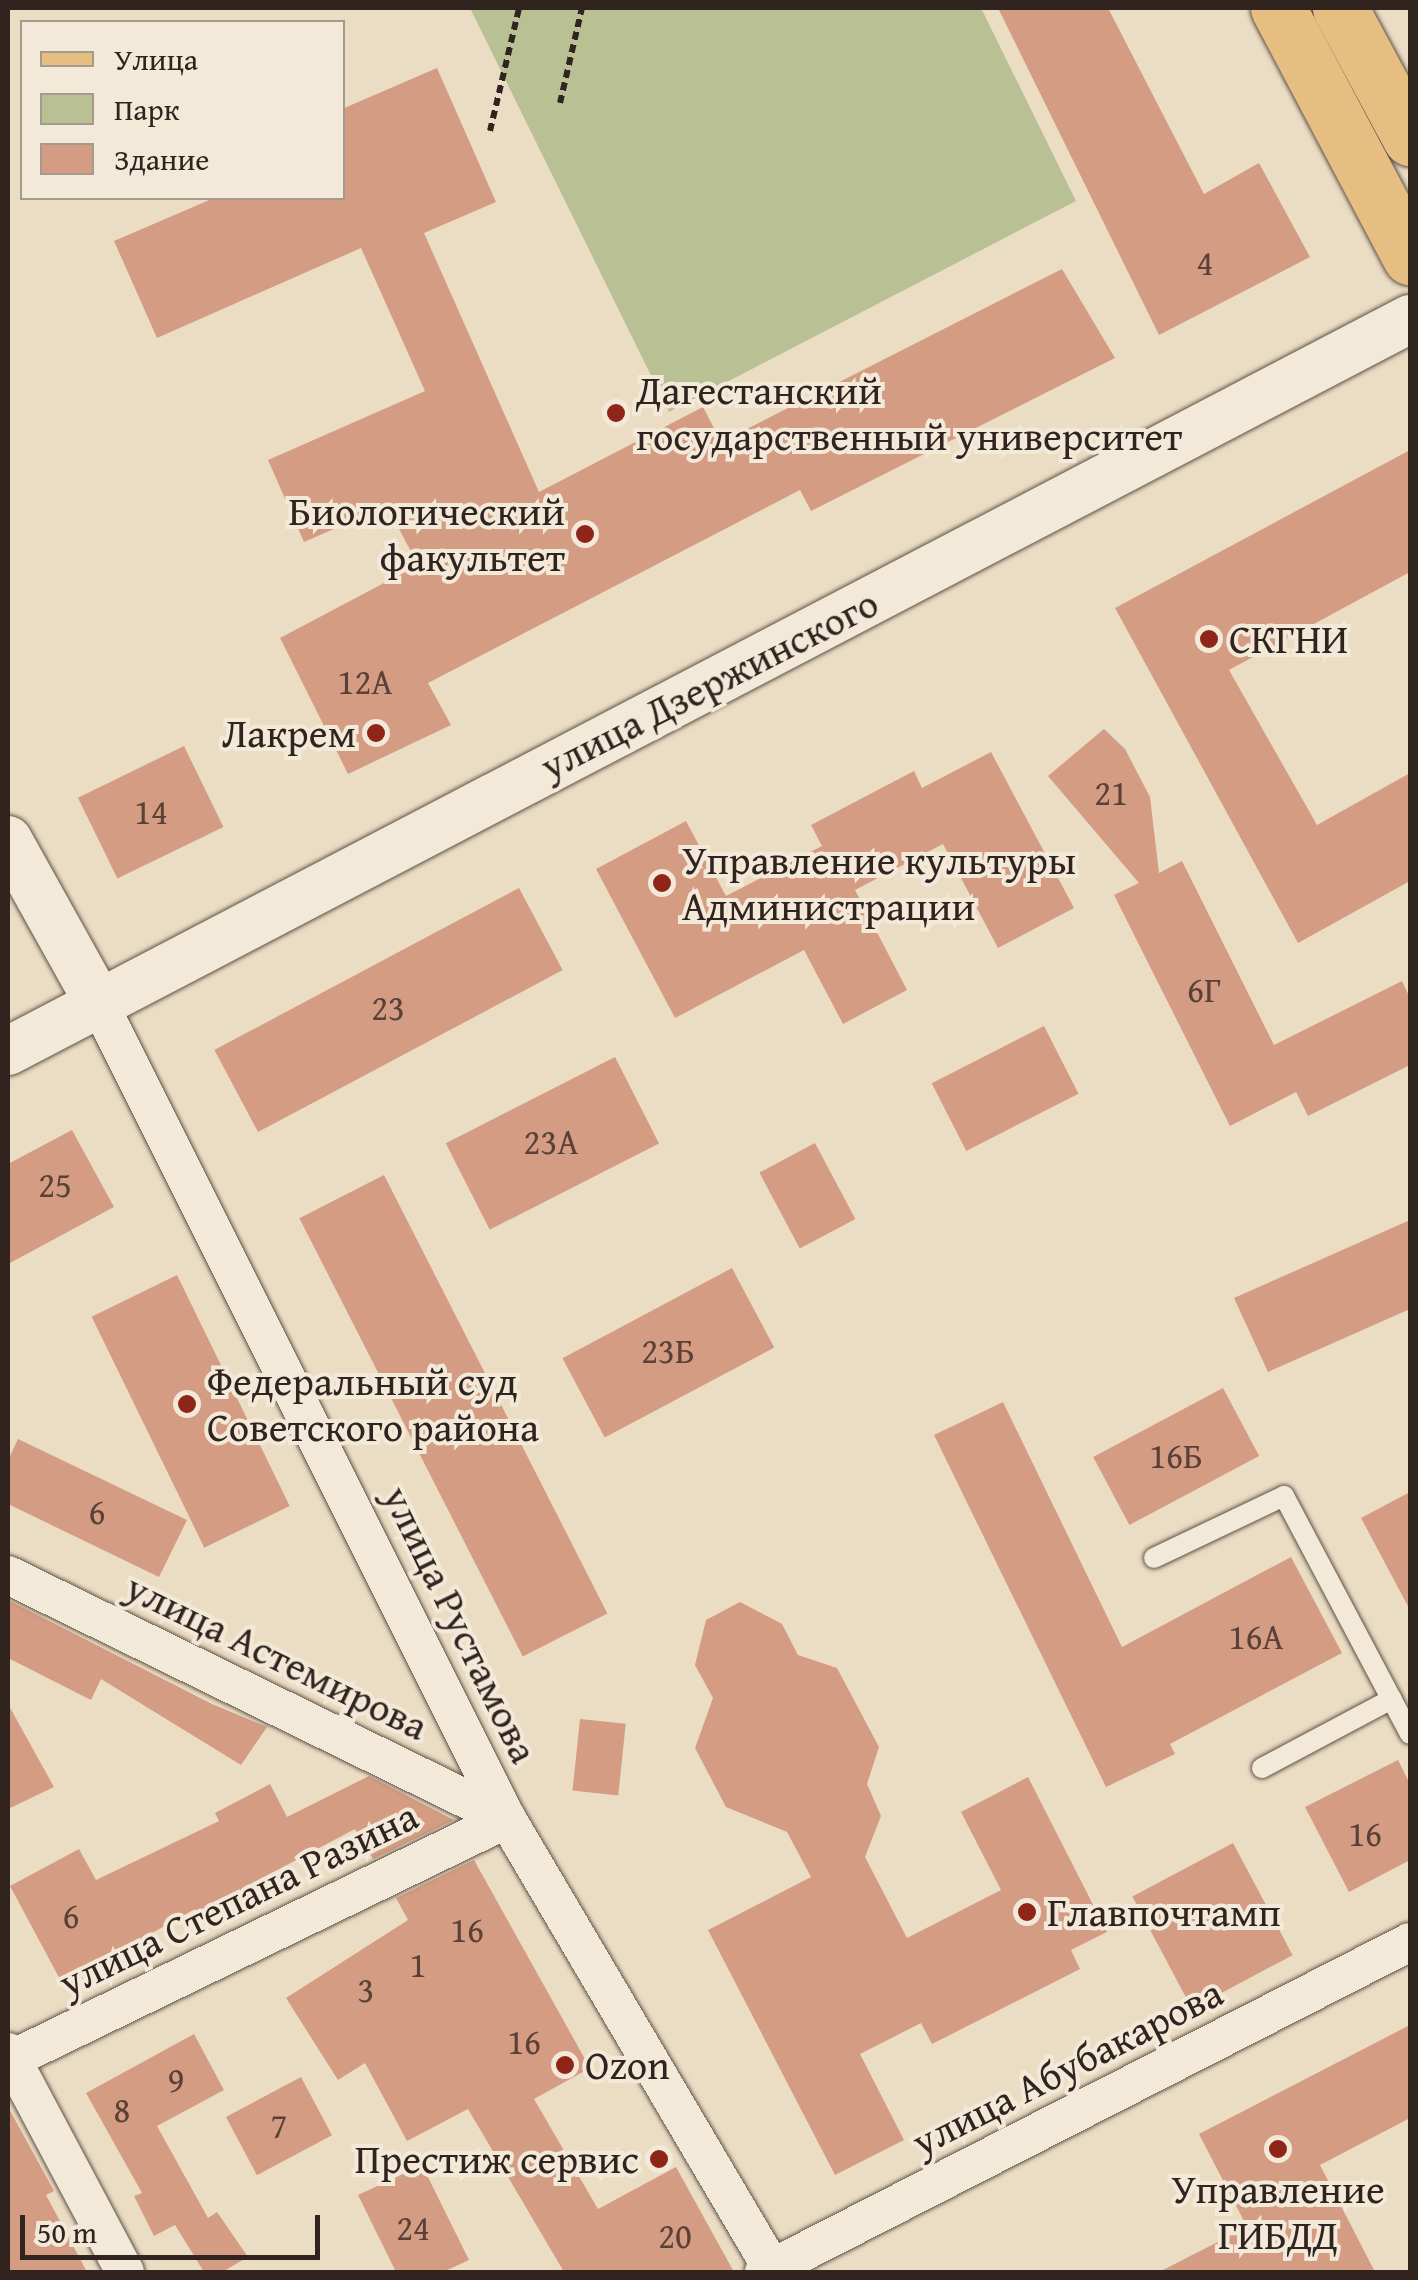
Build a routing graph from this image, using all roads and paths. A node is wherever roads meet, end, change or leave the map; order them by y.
1 (519, 8) edge
2 (582, 8) edge
3 (1278, 8) edge
4 (1340, 8) edge
5 (560, 102) dead end
6 (490, 131) dead end
7 (1410, 138) edge
8 (1410, 257) edge
9 (1410, 320) edge
10 (8, 840) edge
11 (97, 1000) junction
12 (8, 1051) edge
13 (1154, 1558) dead end
14 (8, 1574) edge
15 (1392, 1700) junction
16 (1410, 1734) edge
17 (1262, 1768) dead end
18 (507, 1818) junction
19 (1410, 1942) edge
20 (9, 2057) edge
21 (770, 2271) edge
22 (124, 2272) edge

1 - 6 path
2 - 5 path
3 - 8 main road
4 - 7 main road
9 - 11 street, улица Дзержинского
10 - 11 street
11 - 12 street, улица Дзержинского
11 - 18 street, улица Рустамова
13 - 15 lane
14 - 18 street, улица Астемирова
15 - 16 lane
15 - 17 lane
18 - 20 street, улица Степана Разина
18 - 21 street, улица Рустамова
19 - 21 street, улица Абубакарова
20 - 22 street

